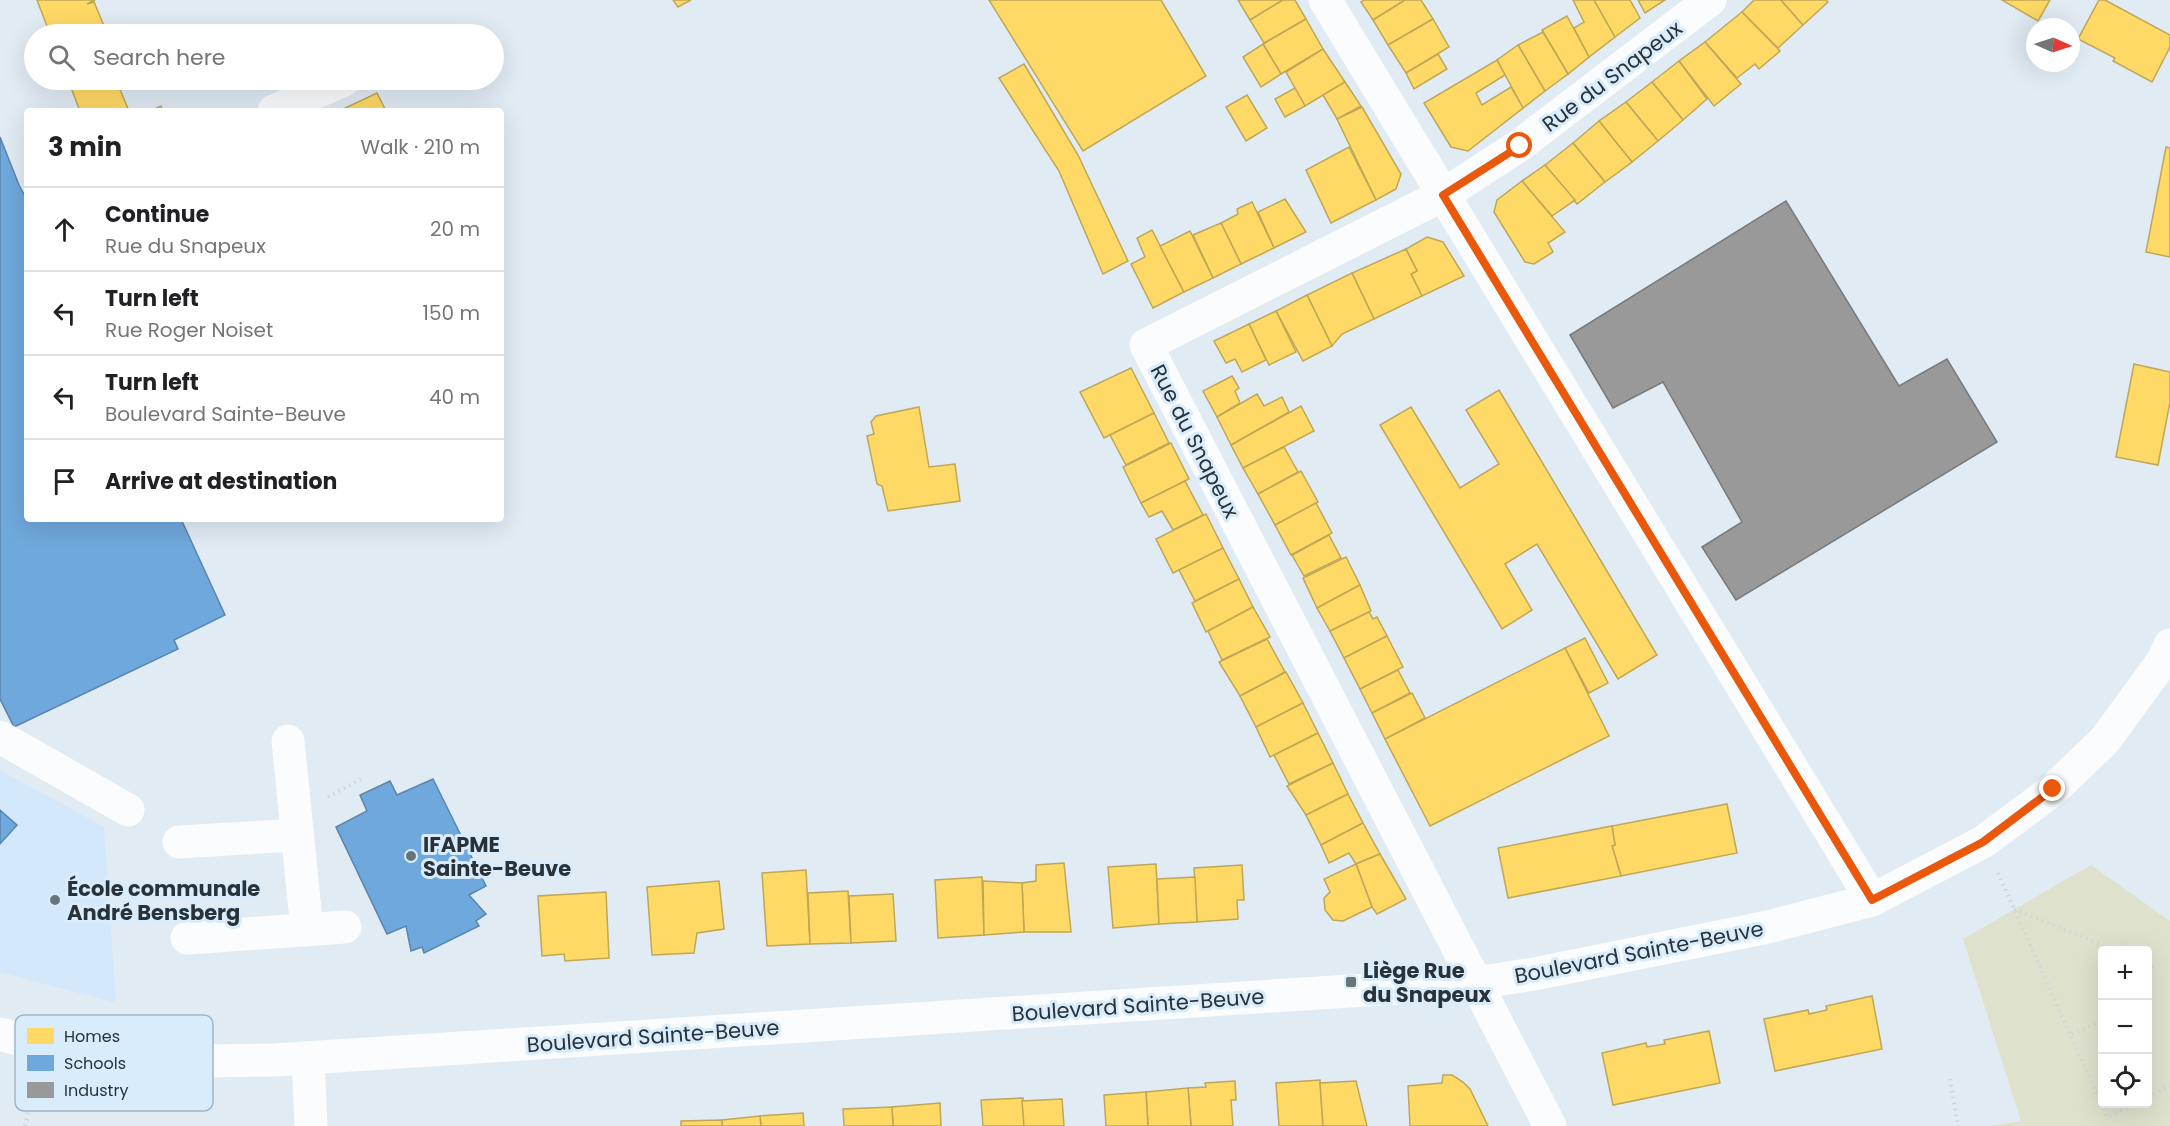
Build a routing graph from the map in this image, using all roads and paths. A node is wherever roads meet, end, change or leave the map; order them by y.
1 (1325, 0) edge
2 (1710, 0) edge
3 (321, 90) edge
4 (281, 108) edge
5 (1443, 195) junction
6 (2170, 645) edge
7 (0, 737) edge
8 (288, 741) dead end
9 (128, 810) dead end
10 (297, 835) junction
11 (179, 842) dead end
12 (1983, 842) junction
13 (1872, 900) junction
14 (2014, 909) junction
15 (345, 927) dead end
16 (307, 930) junction
17 (187, 938) dead end
18 (2103, 946) edge
19 (1475, 983) junction
20 (2098, 1023) edge
21 (0, 1034) edge
22 (2072, 1034) junction
23 (15, 1038) edge
24 (308, 1058) junction
25 (213, 1060) edge
26 (1950, 1079) dead end
27 (2170, 1086) edge
28 (2098, 1095) edge
29 (2152, 1095) edge
30 (2104, 1108) edge
31 (2125, 1108) edge
32 (29, 1111) edge
33 (25, 1126) edge
34 (311, 1126) edge
35 (1550, 1126) edge
36 (1958, 1126) edge

1 - 5 street
2 - 5 street, Rue du Snapeux
3 - 4 street
5 - 13 street
5 - 19 street, Rue du Snapeux
6 - 12 street, Boulevard Sainte-Beuve
7 - 9 street
8 - 10 street
10 - 11 street
10 - 16 street
12 - 13 street, Boulevard Sainte-Beuve
12 - 14 path
13 - 19 street, Boulevard Sainte-Beuve
14 - 18 path
14 - 22 path
15 - 16 street
16 - 17 street
19 - 24 street, Boulevard Sainte-Beuve
19 - 35 street, Rue du Snapeux
20 - 22 path
21 - 23 street, Boulevard Sainte-Beuve
22 - 28 path
24 - 25 street, Boulevard Sainte-Beuve
24 - 34 street
26 - 36 path
27 - 29 path
30 - 31 path
32 - 33 path

